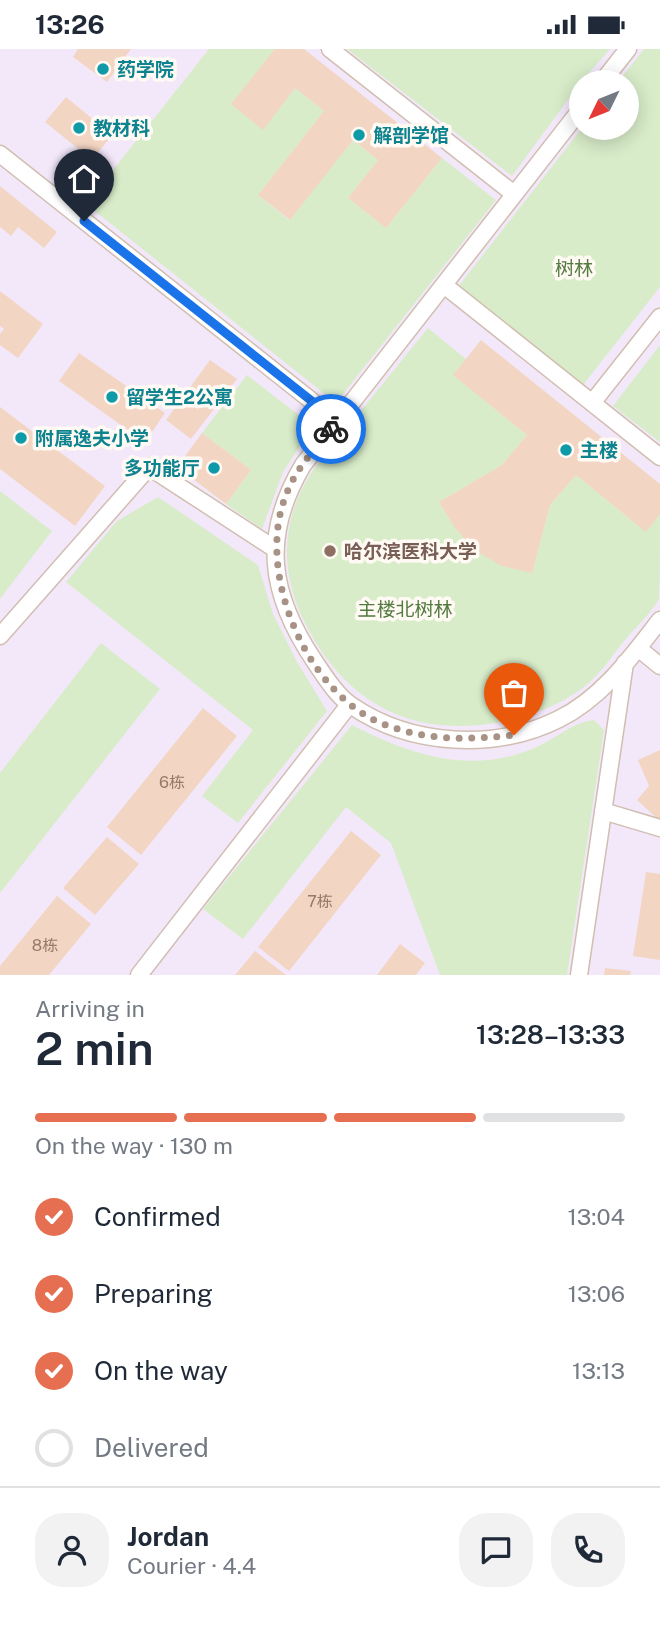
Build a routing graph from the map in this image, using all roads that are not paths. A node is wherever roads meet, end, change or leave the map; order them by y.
1 (330, 49) edge
2 (628, 49) edge
3 (611, 70) edge
4 (569, 124) edge
5 (0, 154) edge
6 (514, 194) junction
7 (443, 285) junction
8 (660, 317) edge
9 (592, 403) junction
10 (337, 421) junction
11 (660, 457) edge
12 (275, 549) junction
13 (660, 620) edge
14 (0, 636) edge
15 (638, 648) junction
16 (625, 663) junction
17 (660, 666) edge
18 (349, 705) junction
19 (603, 811) junction
20 (660, 828) edge
21 (139, 975) edge
22 (579, 975) edge

1 - 6 street
2 - 3 street
4 - 6 street
5 - 10 street
6 - 7 street
7 - 9 street
7 - 10 street
8 - 9 street
9 - 11 street
10 - 12 street
12 - 14 street
12 - 18 street
13 - 15 street
15 - 16 street
15 - 17 street
16 - 18 street
16 - 19 street
18 - 21 street
19 - 20 street
19 - 22 street

